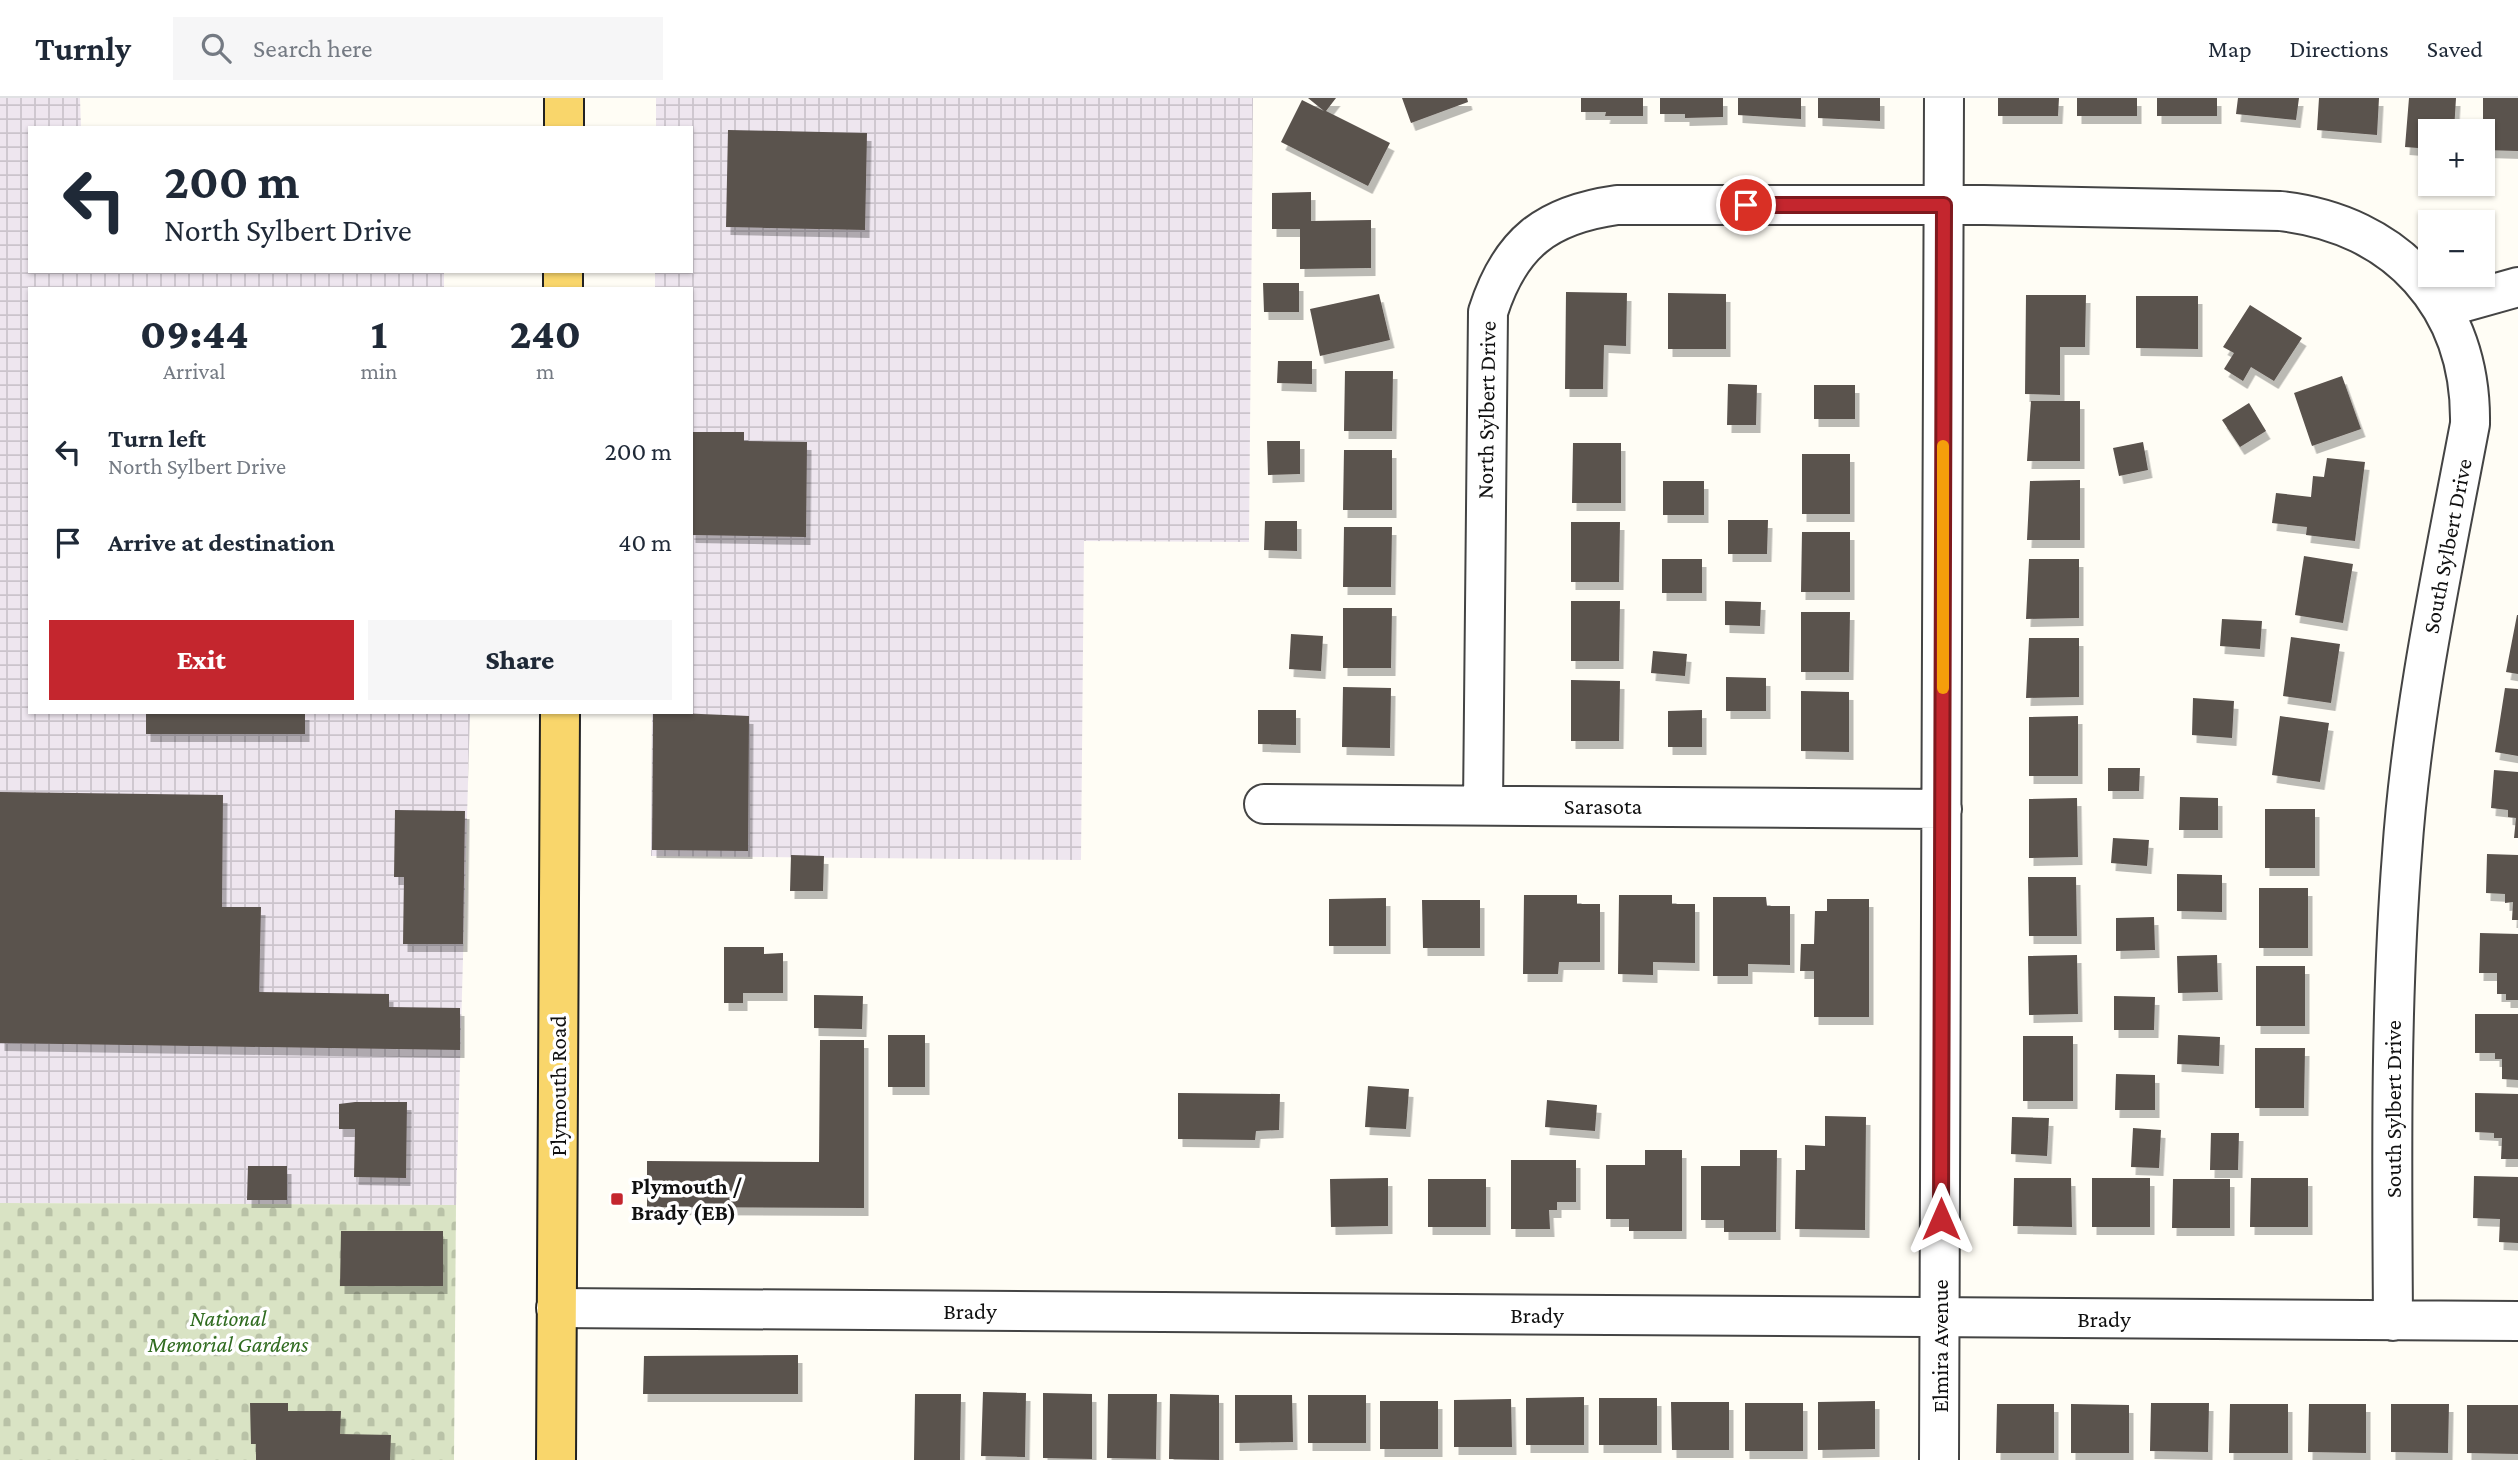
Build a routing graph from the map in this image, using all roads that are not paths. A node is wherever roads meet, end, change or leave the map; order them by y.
1 (564, 98) edge
2 (1944, 98) edge
3 (564, 126) edge
4 (1944, 205) junction
5 (2518, 287) edge
6 (2443, 308) junction
7 (560, 714) edge
8 (1264, 804) dead end
9 (1483, 805) junction
10 (1942, 809) junction
11 (556, 1308) junction
12 (1940, 1318) junction
13 (2393, 1321) junction
14 (2518, 1321) edge
15 (556, 1460) edge
16 (1939, 1460) edge

1 - 3 main road
2 - 4 street, Elmira Avenue
4 - 6 street, South Sylbert Drive
4 - 9 street, North Sylbert Drive
4 - 10 street, Elmira Avenue
5 - 6 street
6 - 13 street, South Sylbert Drive
7 - 11 main road, Plymouth Road
8 - 9 street, Sarasota
9 - 10 street, Sarasota
10 - 12 street, Elmira Avenue
11 - 12 street, Brady
11 - 15 main road, Plymouth Road
12 - 13 street, Brady
12 - 16 street, Elmira Avenue
13 - 14 street, Brady

